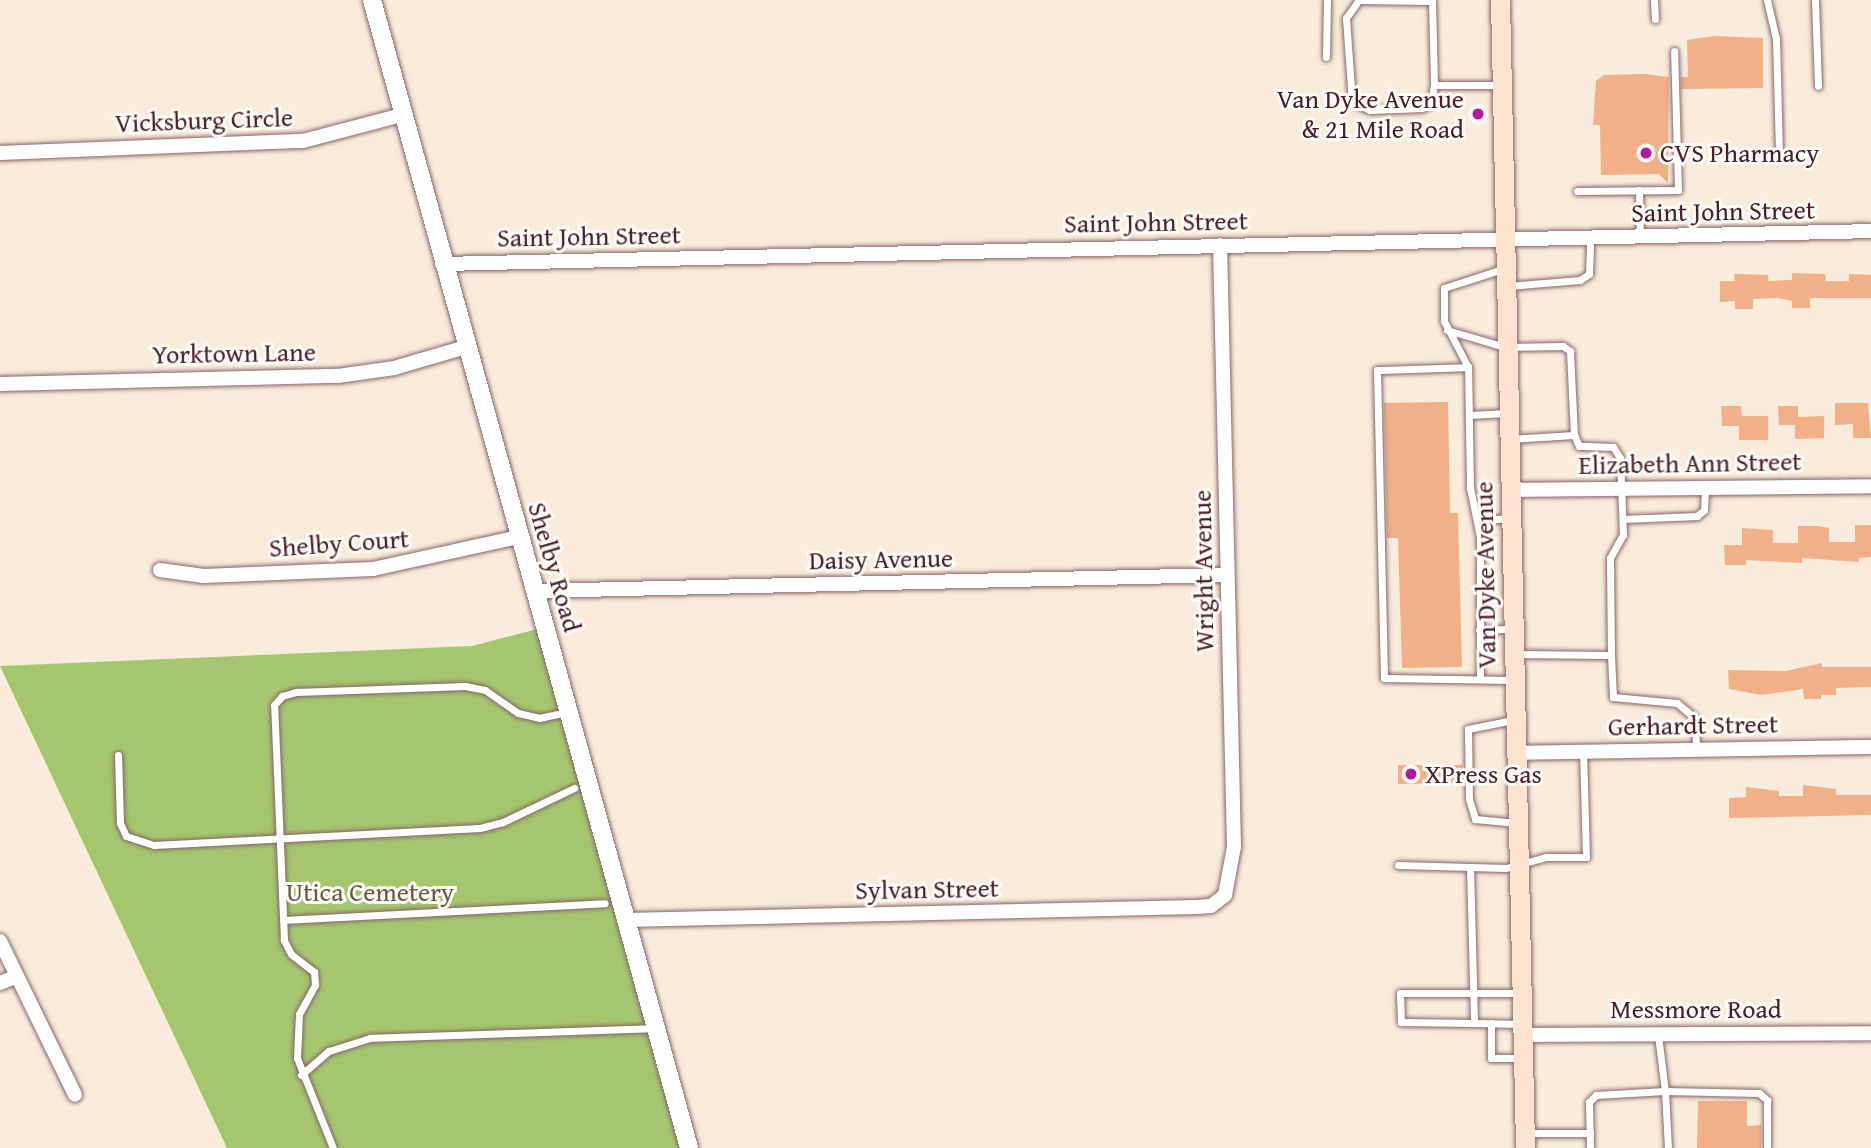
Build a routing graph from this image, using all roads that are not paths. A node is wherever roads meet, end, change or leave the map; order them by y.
1 (372, 0) edge
2 (1327, 0) edge
3 (1358, 0) edge
4 (1500, 0) edge
5 (1654, 0) edge
6 (1767, 0) edge
7 (1815, 0) edge
8 (1655, 19) dead end
9 (1674, 51) dead end
10 (1326, 57) dead end
11 (1434, 85) junction
12 (1499, 85) junction
13 (1818, 86) dead end
14 (406, 114) junction
15 (1779, 150) dead end
16 (0, 153) edge
17 (1639, 190) junction
18 (1577, 191) dead end
19 (1871, 231) edge
20 (1640, 237) junction
21 (1590, 238) junction
22 (1502, 240) junction
23 (1220, 245) junction
24 (442, 264) junction
25 (1503, 278) junction
26 (1447, 330) junction
27 (466, 347) junction
28 (1505, 347) junction
29 (1468, 367) junction
30 (0, 384) edge
31 (1507, 413) junction
32 (1469, 415) junction
33 (1508, 439) junction
34 (1575, 439) junction
35 (1871, 486) edge
36 (1705, 488) junction
37 (1623, 489) junction
38 (1510, 490) junction
39 (1510, 518) junction
40 (1623, 519) junction
41 (1477, 520) junction
42 (519, 537) junction
43 (160, 570) dead end
44 (1227, 575) junction
45 (536, 591) junction
46 (1513, 629) junction
47 (1479, 630) junction
48 (1514, 654) junction
49 (1611, 655) junction
50 (1480, 679) junction
51 (1514, 680) junction
52 (569, 712) junction
53 (1515, 720) junction
54 (1871, 747) edge
55 (1696, 750) junction
56 (1583, 752) junction
57 (1516, 753) junction
58 (118, 755) dead end
59 (574, 788) dead end
60 (1517, 823) junction
61 (280, 839) junction
62 (1398, 864) dead end
63 (1518, 864) junction
64 (1470, 867) junction
65 (1225, 895) joint
66 (605, 903) dead end
67 (283, 920) junction
68 (626, 920) junction
69 (0, 941) edge
70 (17, 976) junction
71 (0, 983) edge
72 (1521, 993) junction
73 (1474, 995) junction
74 (1474, 1023) junction
75 (1491, 1023) junction
76 (656, 1028) junction
77 (1521, 1029) junction
78 (1871, 1033) edge
79 (1658, 1034) junction
80 (1522, 1058) junction
81 (301, 1075) junction
82 (1665, 1091) junction
83 (75, 1095) dead end
84 (1590, 1133) junction
85 (1525, 1140) edge
86 (333, 1148) edge
87 (689, 1148) edge
88 (1590, 1148) edge
89 (1668, 1148) edge
90 (1768, 1148) edge

1 - 14 street, Shelby Road
2 - 10 lane
3 - 11 lane
3 - 11 lane
4 - 12 main road, Van Dyke Avenue
5 - 8 lane
6 - 15 lane
7 - 13 lane
9 - 17 lane
11 - 12 lane
12 - 22 main road, Van Dyke Avenue
14 - 16 street, Vicksburg Circle
14 - 24 street, Shelby Road
17 - 18 lane
17 - 20 lane
19 - 20 street, Saint John Street
20 - 21 street, Saint John Street
21 - 22 street, Saint John Street
21 - 25 lane
22 - 23 street, Saint John Street
22 - 25 main road, Van Dyke Avenue
23 - 24 street, Saint John Street
23 - 44 street, Wright Avenue
24 - 27 street, Shelby Road
25 - 26 lane
25 - 28 main road, Van Dyke Avenue
26 - 28 lane
26 - 29 lane
27 - 30 street, Yorktown Lane
27 - 42 street, Shelby Road
28 - 31 main road, Van Dyke Avenue
28 - 34 lane
29 - 32 lane
29 - 50 lane
31 - 32 lane
31 - 33 main road, Van Dyke Avenue
32 - 41 lane
33 - 34 lane
33 - 38 main road, Van Dyke Avenue
34 - 37 lane
35 - 36 street, Elizabeth Ann Street
36 - 37 street, Elizabeth Ann Street
36 - 40 lane
37 - 38 street, Elizabeth Ann Street
37 - 40 lane
38 - 39 main road, Van Dyke Avenue
39 - 41 lane
39 - 46 main road, Van Dyke Avenue
40 - 49 lane
41 - 47 lane
42 - 43 street, Shelby Court
42 - 45 street, Shelby Road
44 - 45 street, Daisy Avenue
44 - 65 street, Wright Avenue
45 - 52 street, Shelby Road
46 - 47 lane
46 - 48 main road, Van Dyke Avenue
47 - 50 lane
48 - 49 lane
48 - 51 main road, Van Dyke Avenue
49 - 55 lane
50 - 51 lane
51 - 53 main road, Van Dyke Avenue
52 - 61 lane
52 - 68 street, Shelby Road
53 - 57 main road, Van Dyke Avenue
53 - 60 lane
54 - 55 street, Gerhardt Street
55 - 56 street, Gerhardt Street
56 - 57 street, Gerhardt Street
56 - 63 lane
57 - 60 main road, Van Dyke Avenue
58 - 61 lane
59 - 61 lane
60 - 63 main road, Van Dyke Avenue
61 - 67 lane
62 - 64 lane
63 - 64 lane
63 - 72 main road, Van Dyke Avenue
64 - 73 lane
65 - 68 street, Sylvan Street
66 - 67 lane
67 - 81 lane
68 - 76 street, Shelby Road
69 - 70 street
70 - 71 street
70 - 83 street
72 - 73 lane
72 - 77 main road, Van Dyke Avenue
73 - 74 lane
73 - 74 lane
74 - 75 lane
75 - 77 lane
75 - 80 lane
76 - 81 lane
76 - 87 street, Shelby Road
77 - 79 street, Messmore Road
77 - 80 main road, Van Dyke Avenue
78 - 79 street, Messmore Road
79 - 82 lane
80 - 85 main road, Van Dyke Avenue
81 - 86 lane
82 - 84 lane
82 - 89 lane
82 - 90 lane
84 - 85 lane
84 - 88 lane

